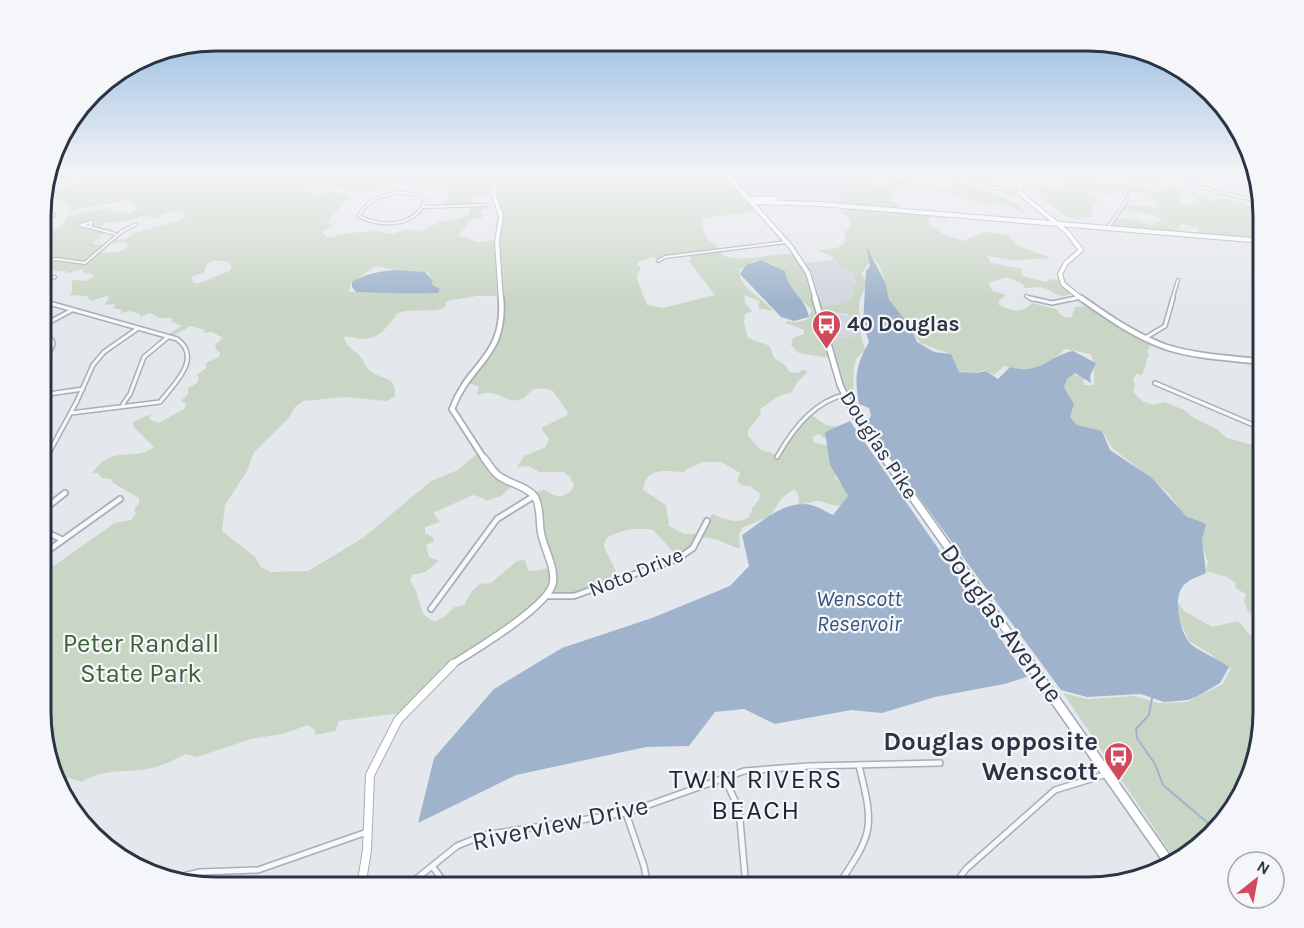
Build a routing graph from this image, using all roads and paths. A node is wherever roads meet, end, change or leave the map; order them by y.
1 (362, 217) edge
2 (412, 217) edge
3 (501, 217) edge
4 (765, 217) edge
5 (766, 217) edge
6 (978, 217) edge
7 (1048, 217) edge
8 (1115, 217) edge
9 (768, 221) junction
10 (136, 224) dead end
11 (1056, 224) junction
12 (89, 227) dead end
13 (1106, 230) junction
14 (116, 234) junction
15 (1253, 240) edge
16 (787, 242) junction
17 (51, 261) edge
18 (658, 261) dead end
19 (55, 277) dead end
20 (51, 278) edge
21 (1178, 280) dead end
22 (1026, 296) dead end
23 (1079, 297) junction
24 (51, 304) edge
25 (72, 310) junction
26 (51, 321) edge
27 (137, 328) junction
28 (168, 337) junction
29 (1145, 338) junction
30 (1253, 361) edge
31 (1155, 383) dead end
32 (83, 388) junction
33 (51, 393) edge
34 (844, 395) junction
35 (122, 405) junction
36 (71, 413) junction
37 (1253, 425) edge
38 (51, 449) edge
39 (777, 457) dead end
40 (65, 493) dead end
41 (534, 496) junction
42 (120, 499) dead end
43 (51, 504) edge
44 (707, 521) dead end
45 (935, 530) joint
46 (51, 534) edge
47 (63, 540) junction
48 (51, 549) edge
49 (548, 596) junction
50 (431, 609) dead end
51 (940, 763) dead end
52 (859, 766) junction
53 (1107, 773) junction
54 (724, 777) junction
55 (626, 813) junction
56 (368, 832) junction
57 (1166, 857) edge
58 (432, 866) junction
59 (189, 875) edge
60 (362, 877) edge
61 (418, 877) edge
62 (440, 877) edge
63 (646, 877) edge
64 (745, 877) edge
65 (843, 877) edge
66 (960, 877) edge

1 - 2 street
3 - 41 street
4 - 9 main road, Douglas Pike
5 - 9 main road
6 - 11 main road
7 - 11 street
8 - 13 street
9 - 16 main road, Douglas Pike
10 - 14 street
11 - 13 main road
11 - 23 street
12 - 14 street
13 - 15 main road
14 - 17 street
16 - 18 street
16 - 34 main road, Douglas Pike
19 - 20 street
21 - 29 street
22 - 23 street
23 - 29 street
24 - 25 street
25 - 26 street
25 - 27 street
27 - 28 street
27 - 32 street
28 - 35 street
28 - 35 street
29 - 30 street
31 - 37 street
32 - 33 street
32 - 36 street
34 - 39 street
34 - 45 main road, Douglas Pike
35 - 36 street
36 - 38 street
40 - 43 street
41 - 49 street
41 - 50 street
42 - 47 street
44 - 49 street, Noto Drive
45 - 53 main road, Douglas Avenue
46 - 47 street
47 - 48 street
49 - 56 street
51 - 52 street, Riverview Drive
52 - 54 street, Riverview Drive
52 - 65 street
53 - 57 main road, Douglas Avenue
53 - 66 street
54 - 55 street, Riverview Drive
54 - 64 street
55 - 58 street, Riverview Drive
55 - 63 street
56 - 59 street
56 - 60 street
58 - 61 street, Riverview Drive
58 - 62 street

